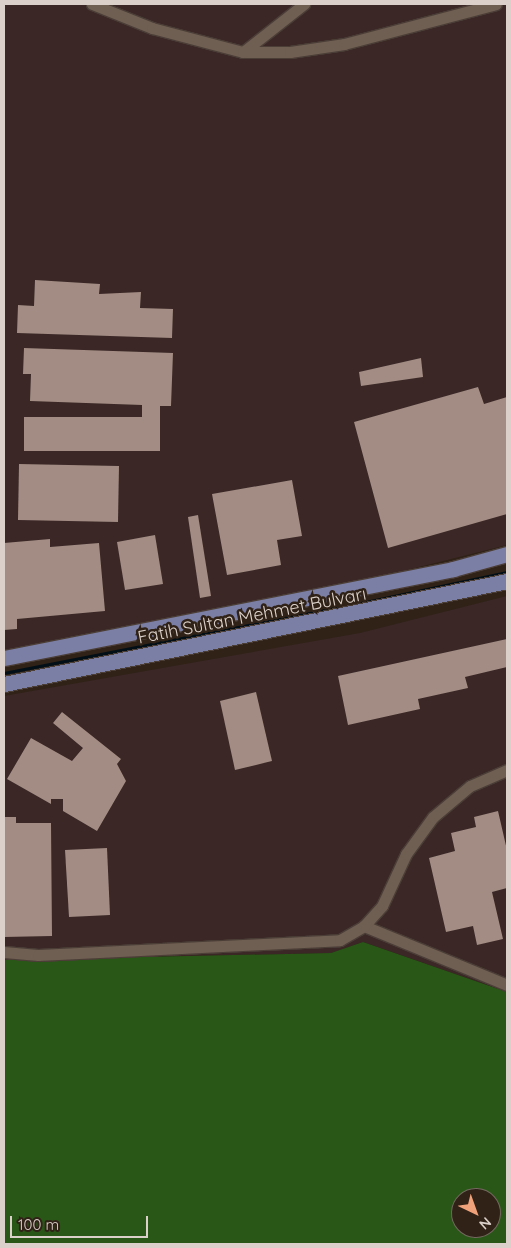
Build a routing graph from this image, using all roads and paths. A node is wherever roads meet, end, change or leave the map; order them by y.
1 (92, 4) edge
2 (304, 4) edge
3 (496, 4) edge
4 (243, 52) junction
5 (507, 554) edge
6 (507, 580) edge
7 (4, 658) edge
8 (4, 684) edge
9 (507, 770) edge
10 (364, 926) junction
11 (4, 952) edge
12 (507, 985) edge

1 - 4 street
2 - 4 street
3 - 4 street
5 - 7 main road, Fatih Sultan Mehmet Bulvarı
6 - 8 main road, Fatih Sultan Mehmet Bulvarı
9 - 10 street
10 - 11 street
10 - 12 street

